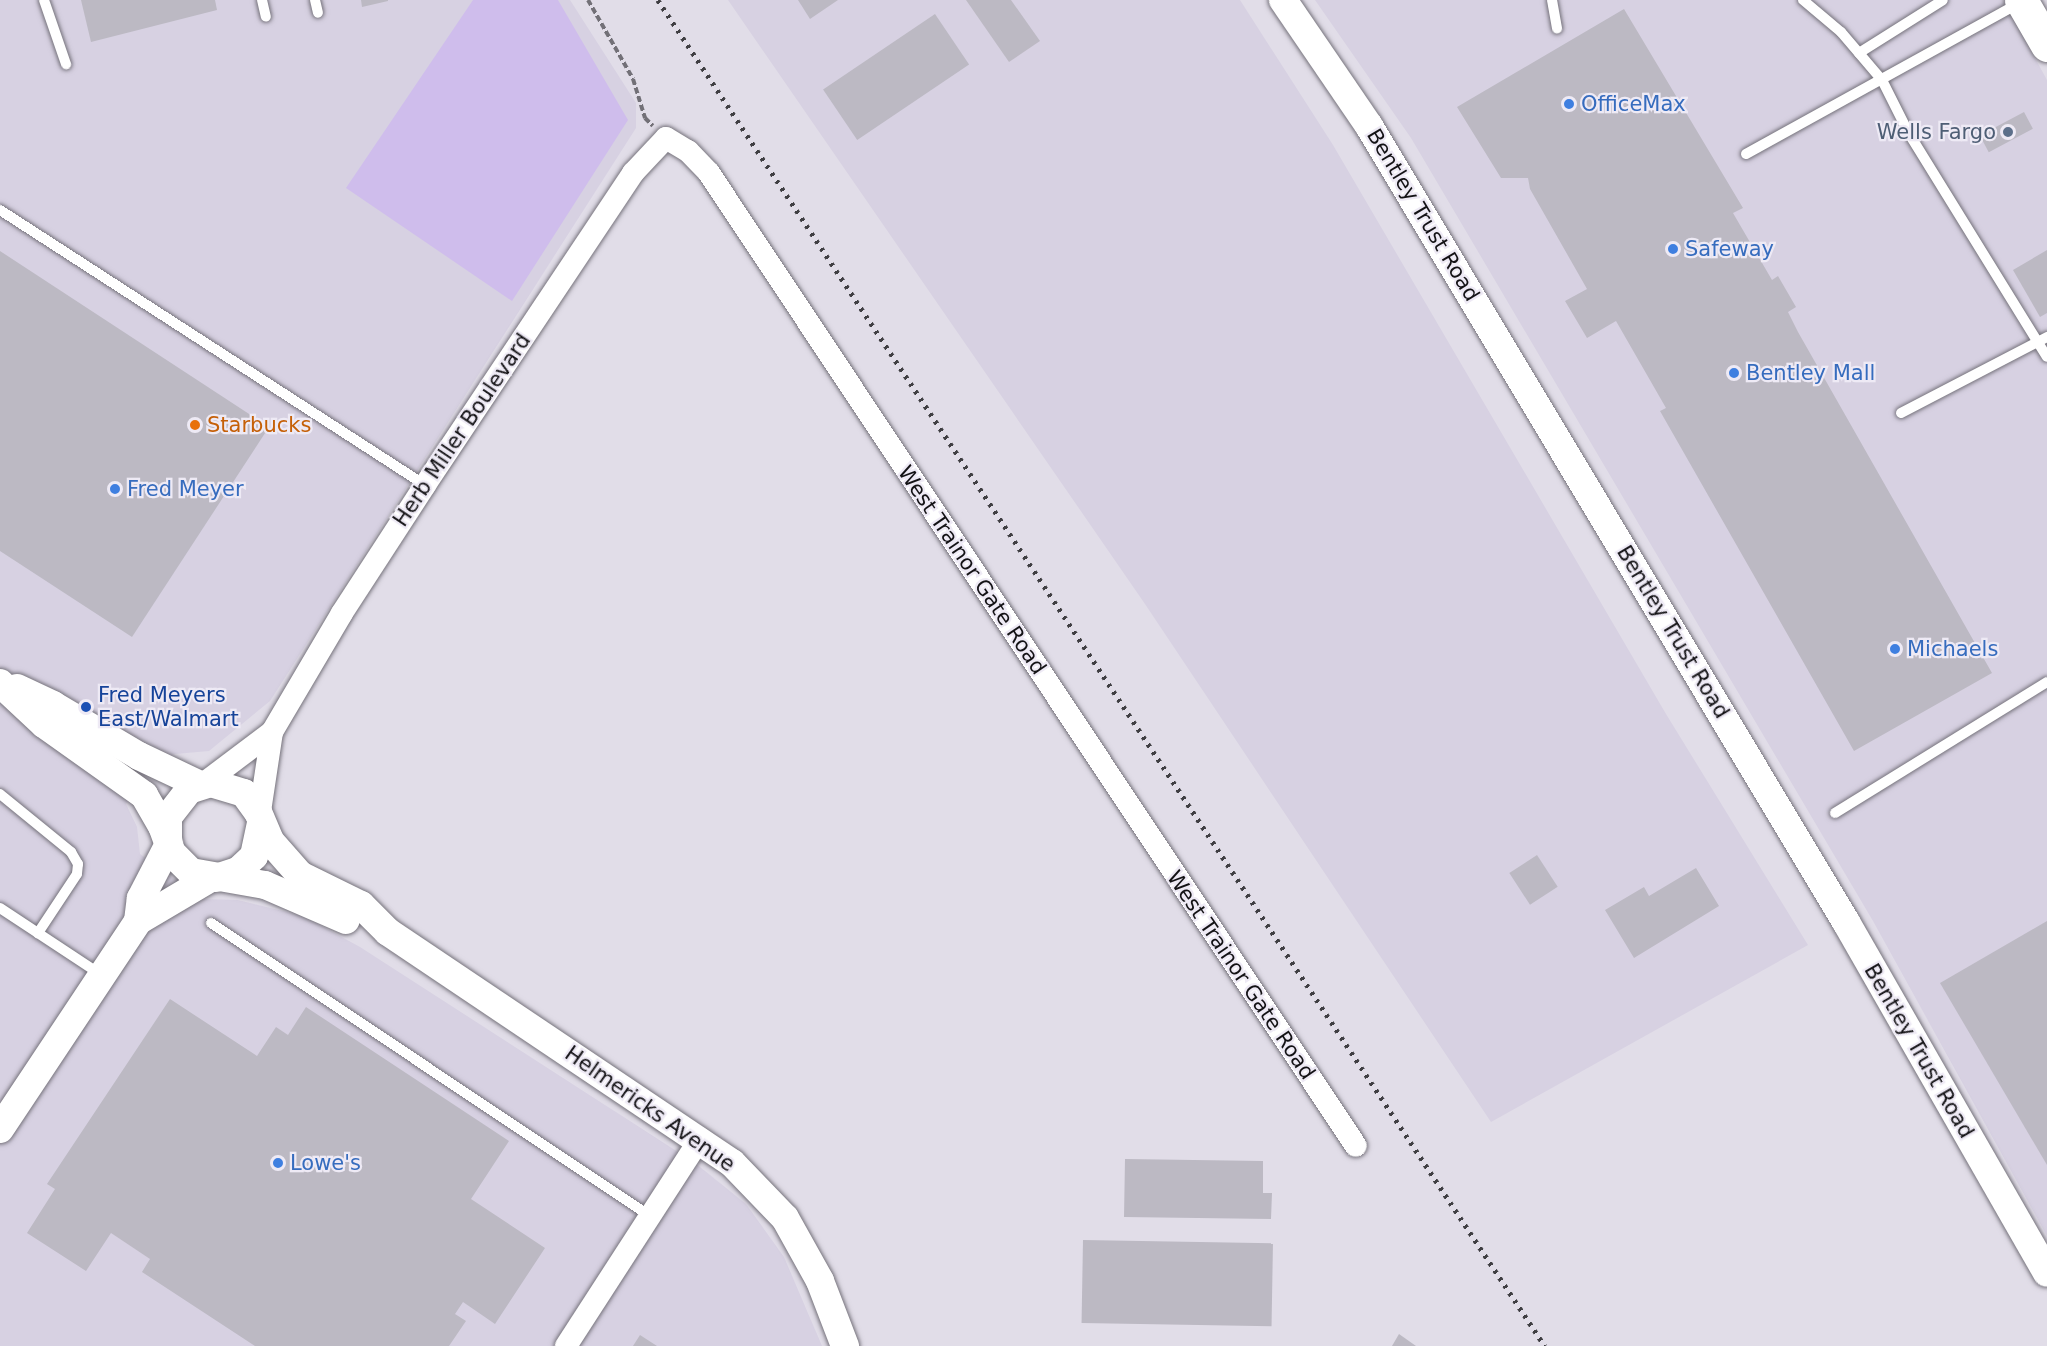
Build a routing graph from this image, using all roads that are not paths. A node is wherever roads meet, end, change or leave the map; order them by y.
1 (44, 0) edge
2 (262, 0) edge
3 (315, 0) edge
4 (1283, 0) edge
5 (1552, 0) edge
6 (1803, 0) edge
7 (1943, 0) edge
8 (2022, 1) edge
9 (318, 13) dead end
10 (266, 17) dead end
11 (1557, 29) dead end
12 (2047, 45) edge
13 (1859, 53) junction
14 (66, 64) dead end
15 (1882, 80) junction
16 (666, 138) joint
17 (1746, 154) dead end
18 (0, 210) edge
19 (2042, 340) edge
20 (2047, 357) edge
21 (1901, 413) dead end
22 (425, 485) junction
23 (0, 681) edge
24 (2047, 682) edge
25 (272, 732) junction
26 (202, 784) junction
27 (0, 794) edge
28 (1835, 813) dead end
29 (260, 820) junction
30 (168, 842) junction
31 (214, 878) junction
32 (0, 908) edge
33 (138, 921) junction
34 (211, 923) dead end
35 (388, 932) junction
36 (38, 933) junction
37 (103, 976) junction
38 (0, 1130) edge
39 (700, 1139) junction
40 (1356, 1146) dead end
41 (650, 1216) junction
42 (2047, 1273) edge
43 (566, 1346) edge
44 (845, 1346) edge

1 - 14 lane
2 - 10 lane
3 - 9 lane
4 - 42 street, Bentley Trust Road
5 - 11 lane
6 - 13 lane
7 - 13 lane
8 - 12 main road
8 - 15 lane
13 - 15 lane
15 - 17 lane
15 - 19 lane
16 - 22 street, Herb Miller Boulevard
16 - 40 street, West Trainor Gate Road
18 - 22 lane
19 - 20 lane
19 - 21 lane
22 - 25 street, Herb Miller Boulevard
23 - 26 street, Helmericks Avenue
23 - 30 street, Helmericks Avenue
24 - 28 lane
25 - 26 street, Herb Miller Boulevard
25 - 29 street, Herb Miller Boulevard
26 - 29 street, Helmericks Avenue
26 - 30 street, Herb Miller Boulevard
27 - 36 lane
29 - 31 street, Herb Miller Boulevard
29 - 35 street, Helmericks Avenue
30 - 31 street, Helmericks Avenue
30 - 33 street, Herb Miller Boulevard
31 - 33 street, Herb Miller Boulevard
31 - 35 street, Helmericks Avenue
32 - 36 lane
33 - 37 street, Herb Miller Boulevard
34 - 41 lane
35 - 39 street, Helmericks Avenue
36 - 37 lane
37 - 38 street, Herb Miller Boulevard
39 - 41 street
39 - 44 street, Helmericks Avenue
41 - 43 street

